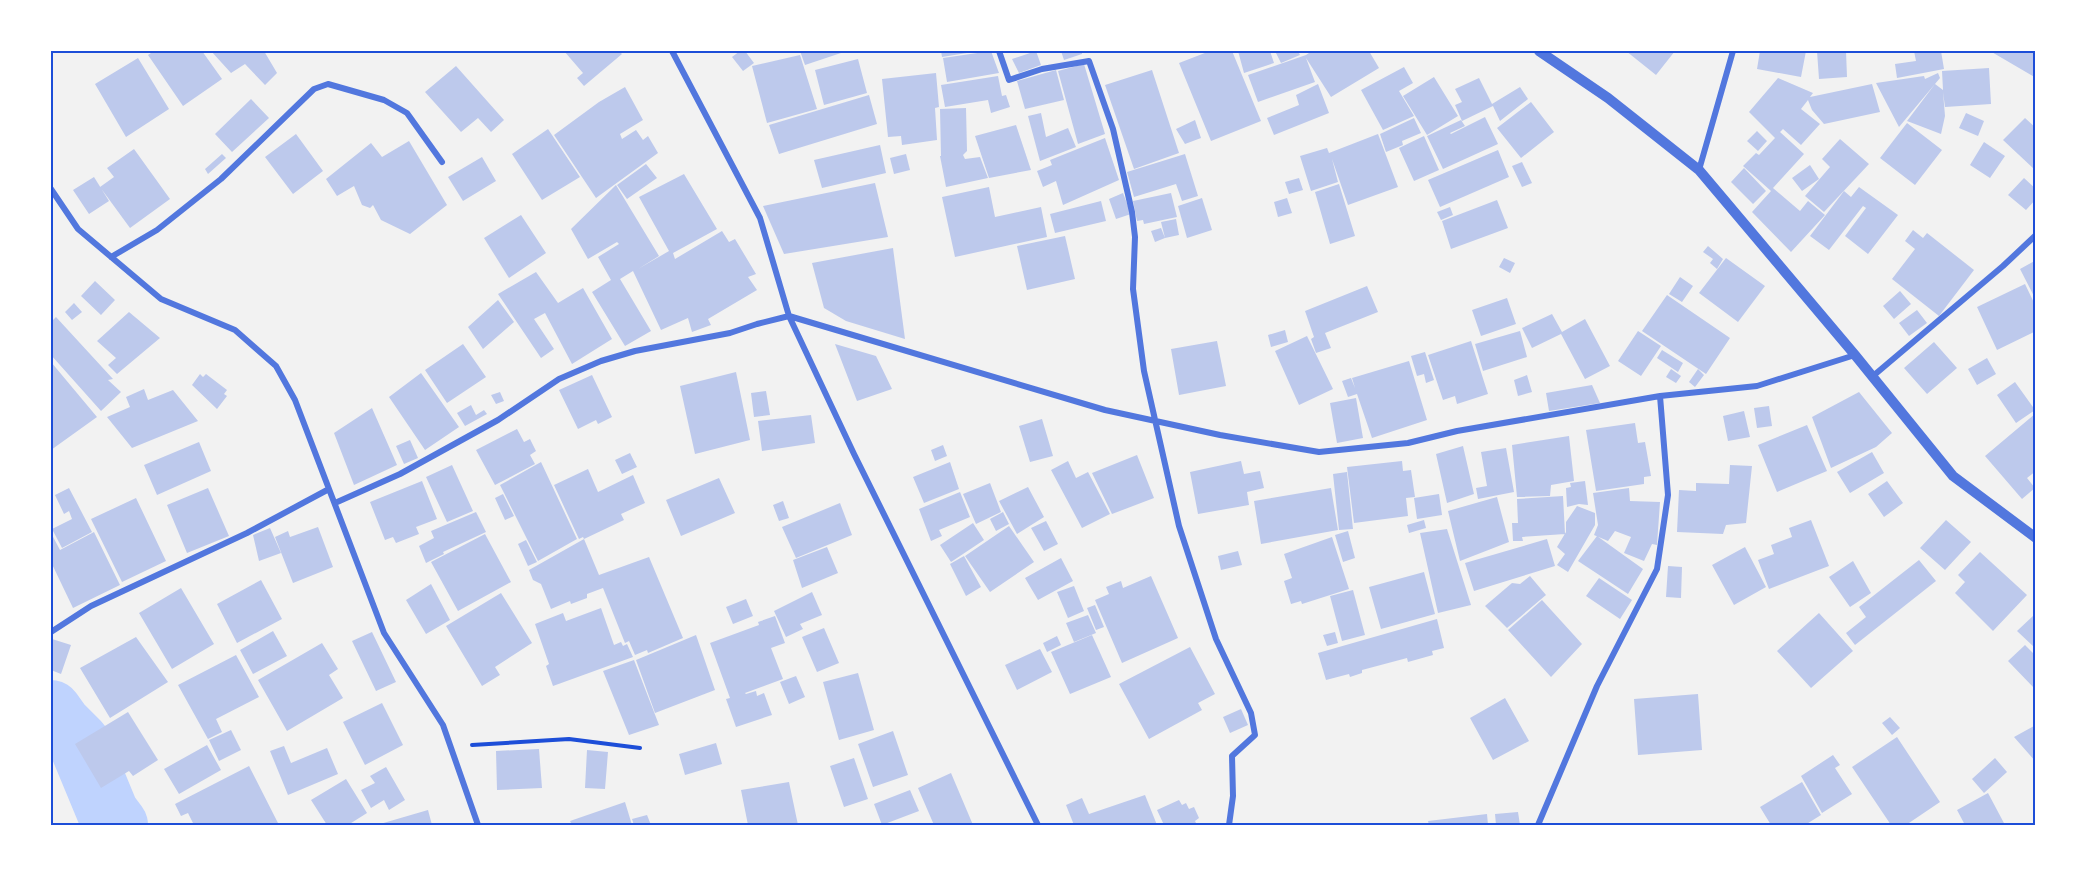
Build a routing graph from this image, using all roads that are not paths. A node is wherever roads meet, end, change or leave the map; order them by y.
1 (672, 51) edge
2 (999, 51) edge
3 (1539, 51) edge
4 (1732, 51) edge
5 (442, 162) dead end
6 (1699, 170) junction
7 (51, 189) edge
8 (2036, 235) edge
9 (111, 257) junction
10 (789, 316) junction
11 (1855, 355) junction
12 (1873, 376) junction
13 (1660, 396) junction
14 (1157, 421) junction
15 (329, 489) junction
16 (335, 503) junction
17 (2036, 538) edge
18 (51, 632) edge
19 (478, 825) edge
20 (1038, 825) edge
21 (1229, 825) edge
22 (1538, 825) edge

1 - 10 street
2 - 14 street
3 - 6 street
4 - 6 street
5 - 9 street
6 - 11 street
7 - 9 street
8 - 12 street
9 - 15 street
10 - 14 street
10 - 16 street
10 - 20 street
11 - 12 street
11 - 13 street
12 - 17 street
13 - 14 street
13 - 22 street
14 - 21 street
15 - 16 street
15 - 18 street
16 - 19 street

